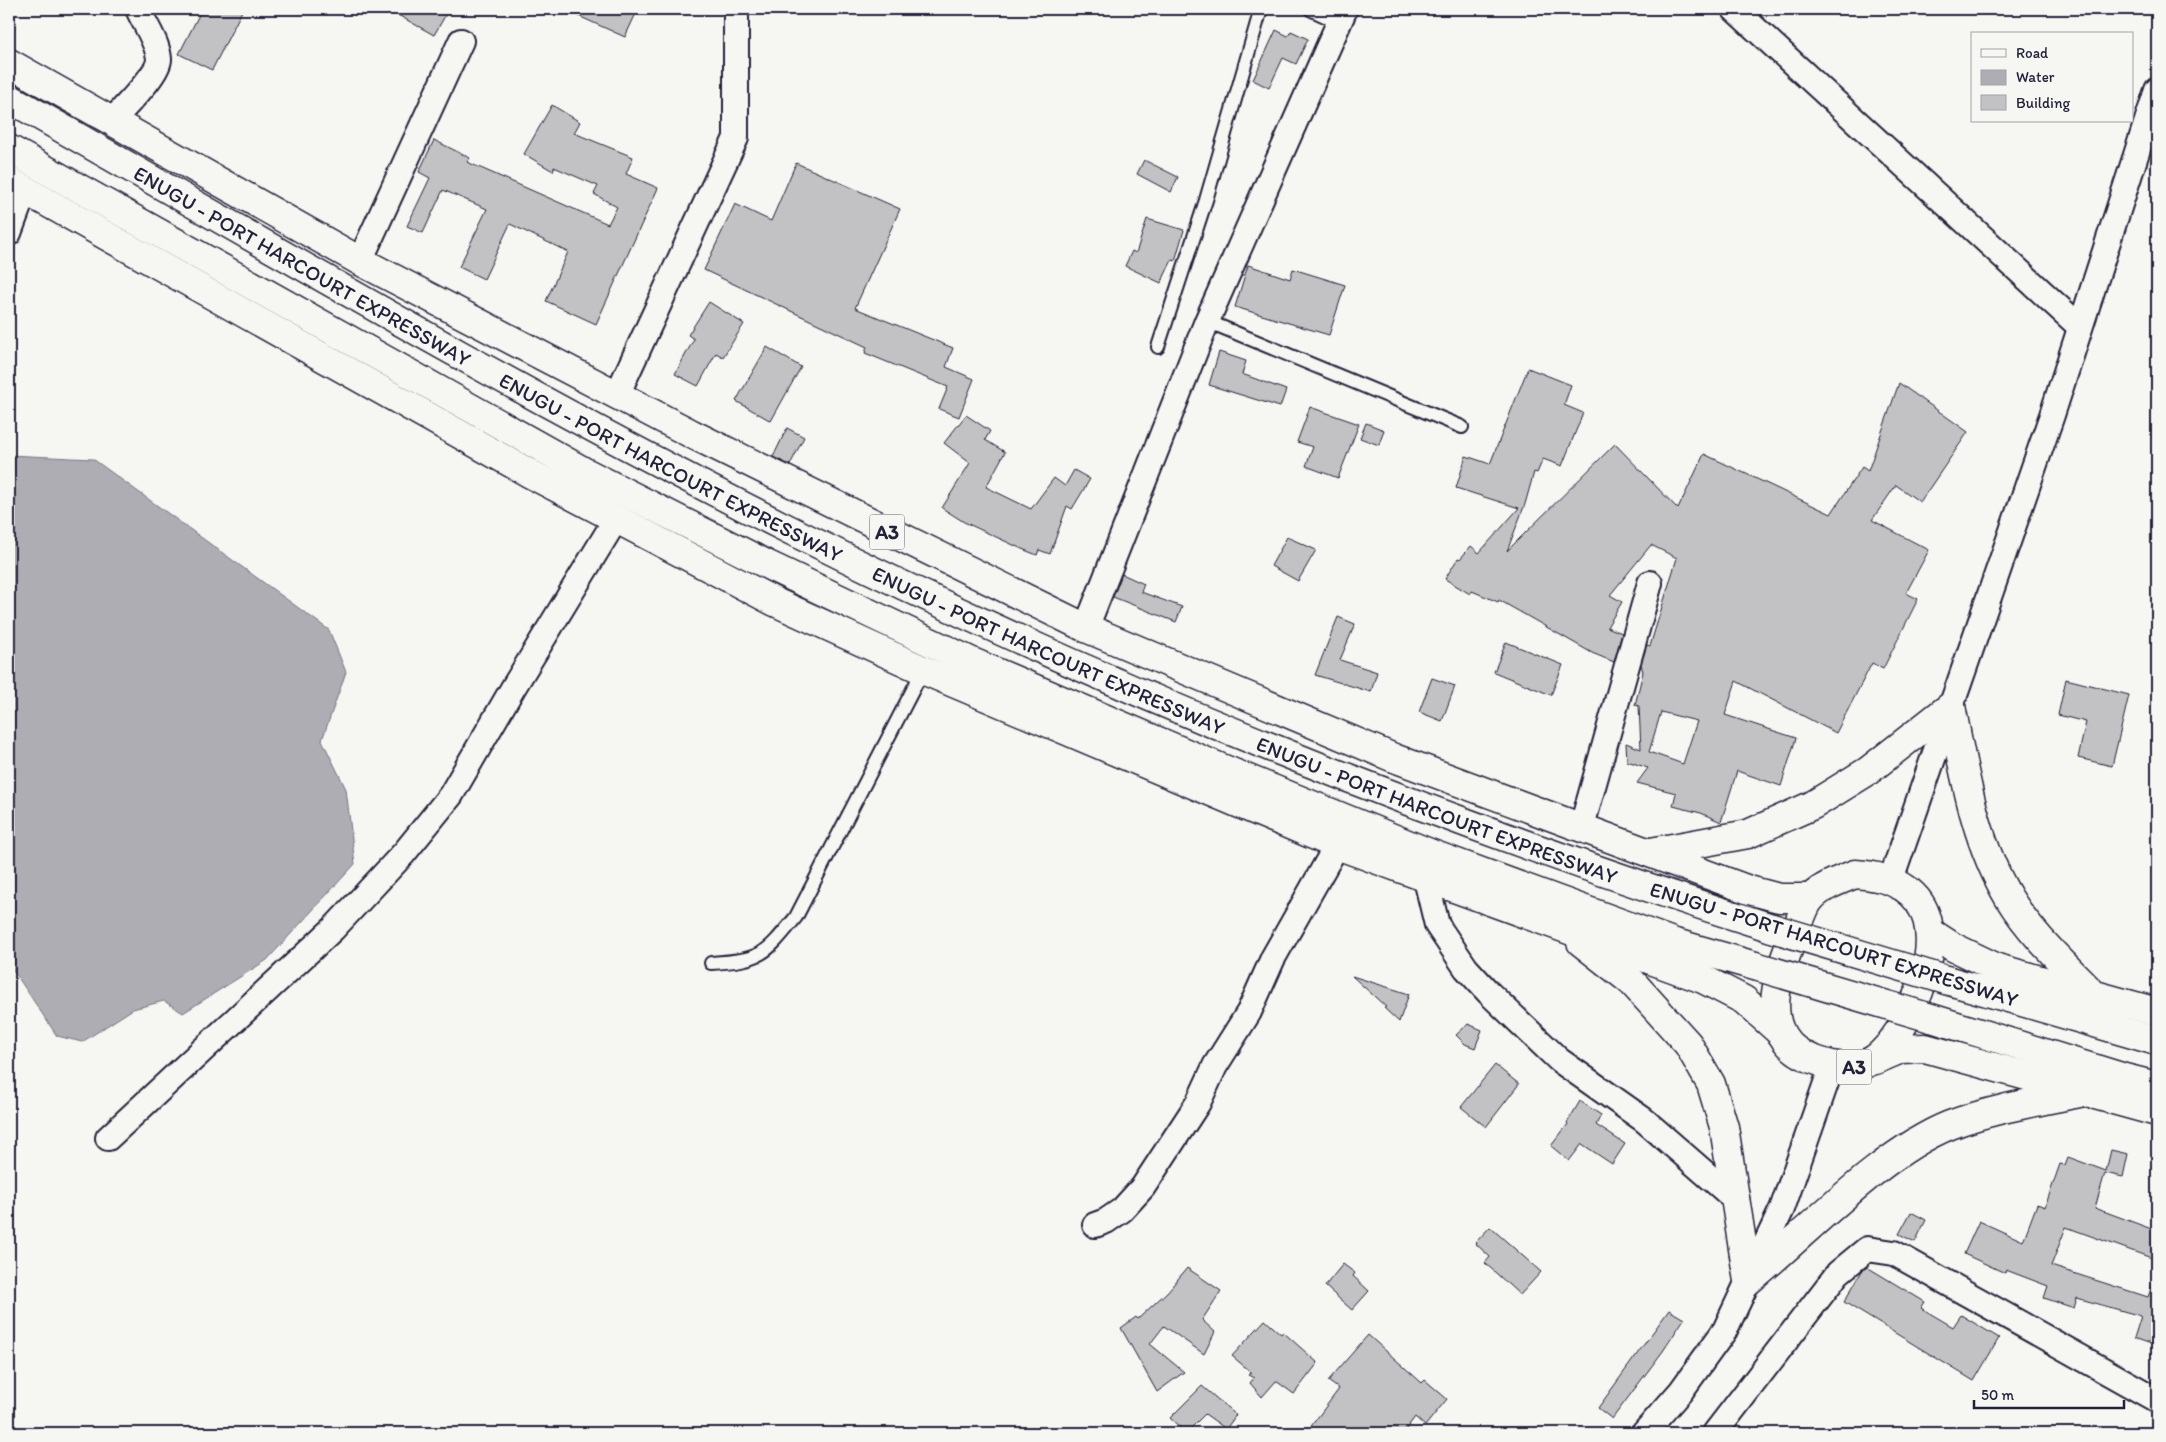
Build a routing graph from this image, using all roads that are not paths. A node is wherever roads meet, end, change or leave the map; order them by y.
1 (138, 9) edge
2 (1262, 9) edge
3 (1310, 9) edge
4 (1734, 9) edge
5 (1341, 15) edge
6 (736, 16) dead end
7 (461, 41) dead end
8 (9, 63) edge
9 (2157, 90) edge
10 (9, 98) edge
11 (112, 121) junction
12 (9, 149) edge
13 (17, 185) edge
14 (9, 233) edge
15 (360, 261) junction
16 (1206, 321) junction
17 (2080, 327) junction
18 (1158, 347) dead end
19 (617, 395) junction
20 (1462, 427) dead end
21 (616, 519) junction
22 (1650, 583) dead end
23 (1086, 628) junction
24 (1072, 662) junction
25 (923, 670) junction
26 (1058, 699) junction
27 (1951, 706) junction
28 (1582, 826) junction
29 (1337, 845) junction
30 (1651, 852) junction
31 (1425, 875) junction
32 (1891, 880) junction
33 (1811, 898) junction
34 (1560, 926) junction
35 (1930, 932) junction
36 (712, 963) dead end
37 (2094, 995) junction
38 (2157, 1012) edge
39 (1781, 1033) junction
40 (2157, 1041) edge
41 (1869, 1062) junction
42 (1832, 1066) junction
43 (2157, 1086) edge
44 (2079, 1092) junction
45 (2157, 1112) edge
46 (108, 1138) dead end
47 (1737, 1201) junction
48 (1095, 1225) dead end
49 (1748, 1281) junction
50 (2157, 1400) edge
51 (1644, 1433) edge
52 (1715, 1433) edge

1 - 11 street
2 - 18 lane
3 - 5 lane
4 - 17 street
5 - 16 street
6 - 19 street
7 - 15 street
8 - 11 main road, ENUGU - PORT HARCOURT EXPRESSWAY / A3
9 - 17 street
10 - 24 main road, ENUGU - PORT HARCOURT EXPRESSWAY / A3
11 - 15 main road, ENUGU - PORT HARCOURT EXPRESSWAY / A3
12 - 26 main road, ENUGU - PORT HARCOURT EXPRESSWAY
13 - 14 street
13 - 21 main road, A3
15 - 19 main road, ENUGU - PORT HARCOURT EXPRESSWAY / A3
16 - 20 lane
16 - 23 street
17 - 27 street
19 - 23 main road, ENUGU - PORT HARCOURT EXPRESSWAY / A3
21 - 25 main road, A3
21 - 46 street
22 - 28 street
23 - 28 main road, ENUGU - PORT HARCOURT EXPRESSWAY / A3
24 - 26 main road
24 - 40 main road, ENUGU - PORT HARCOURT EXPRESSWAY / A3, bridge
25 - 29 main road, A3
25 - 36 lane
26 - 43 main road, ENUGU - PORT HARCOURT EXPRESSWAY, bridge
27 - 30 main road
27 - 32 street
27 - 37 main road
28 - 30 main road, ENUGU - PORT HARCOURT EXPRESSWAY / A3
29 - 31 main road, A3
29 - 48 street
30 - 33 main road, ENUGU - PORT HARCOURT EXPRESSWAY / A3
31 - 34 main road, A3
31 - 47 street
32 - 33 main road, A3
32 - 35 main road, A3
33 - 39 main road, A3
34 - 39 main road, A3
34 - 47 main road
35 - 37 main road, ENUGU - PORT HARCOURT EXPRESSWAY
35 - 41 main road, A3
37 - 38 main road, ENUGU - PORT HARCOURT EXPRESSWAY
39 - 42 main road, A3
41 - 42 main road, A3
41 - 44 main road, A3
42 - 49 street
44 - 45 main road, A3
44 - 49 main road
47 - 49 main road
49 - 51 street
50 - 52 street

